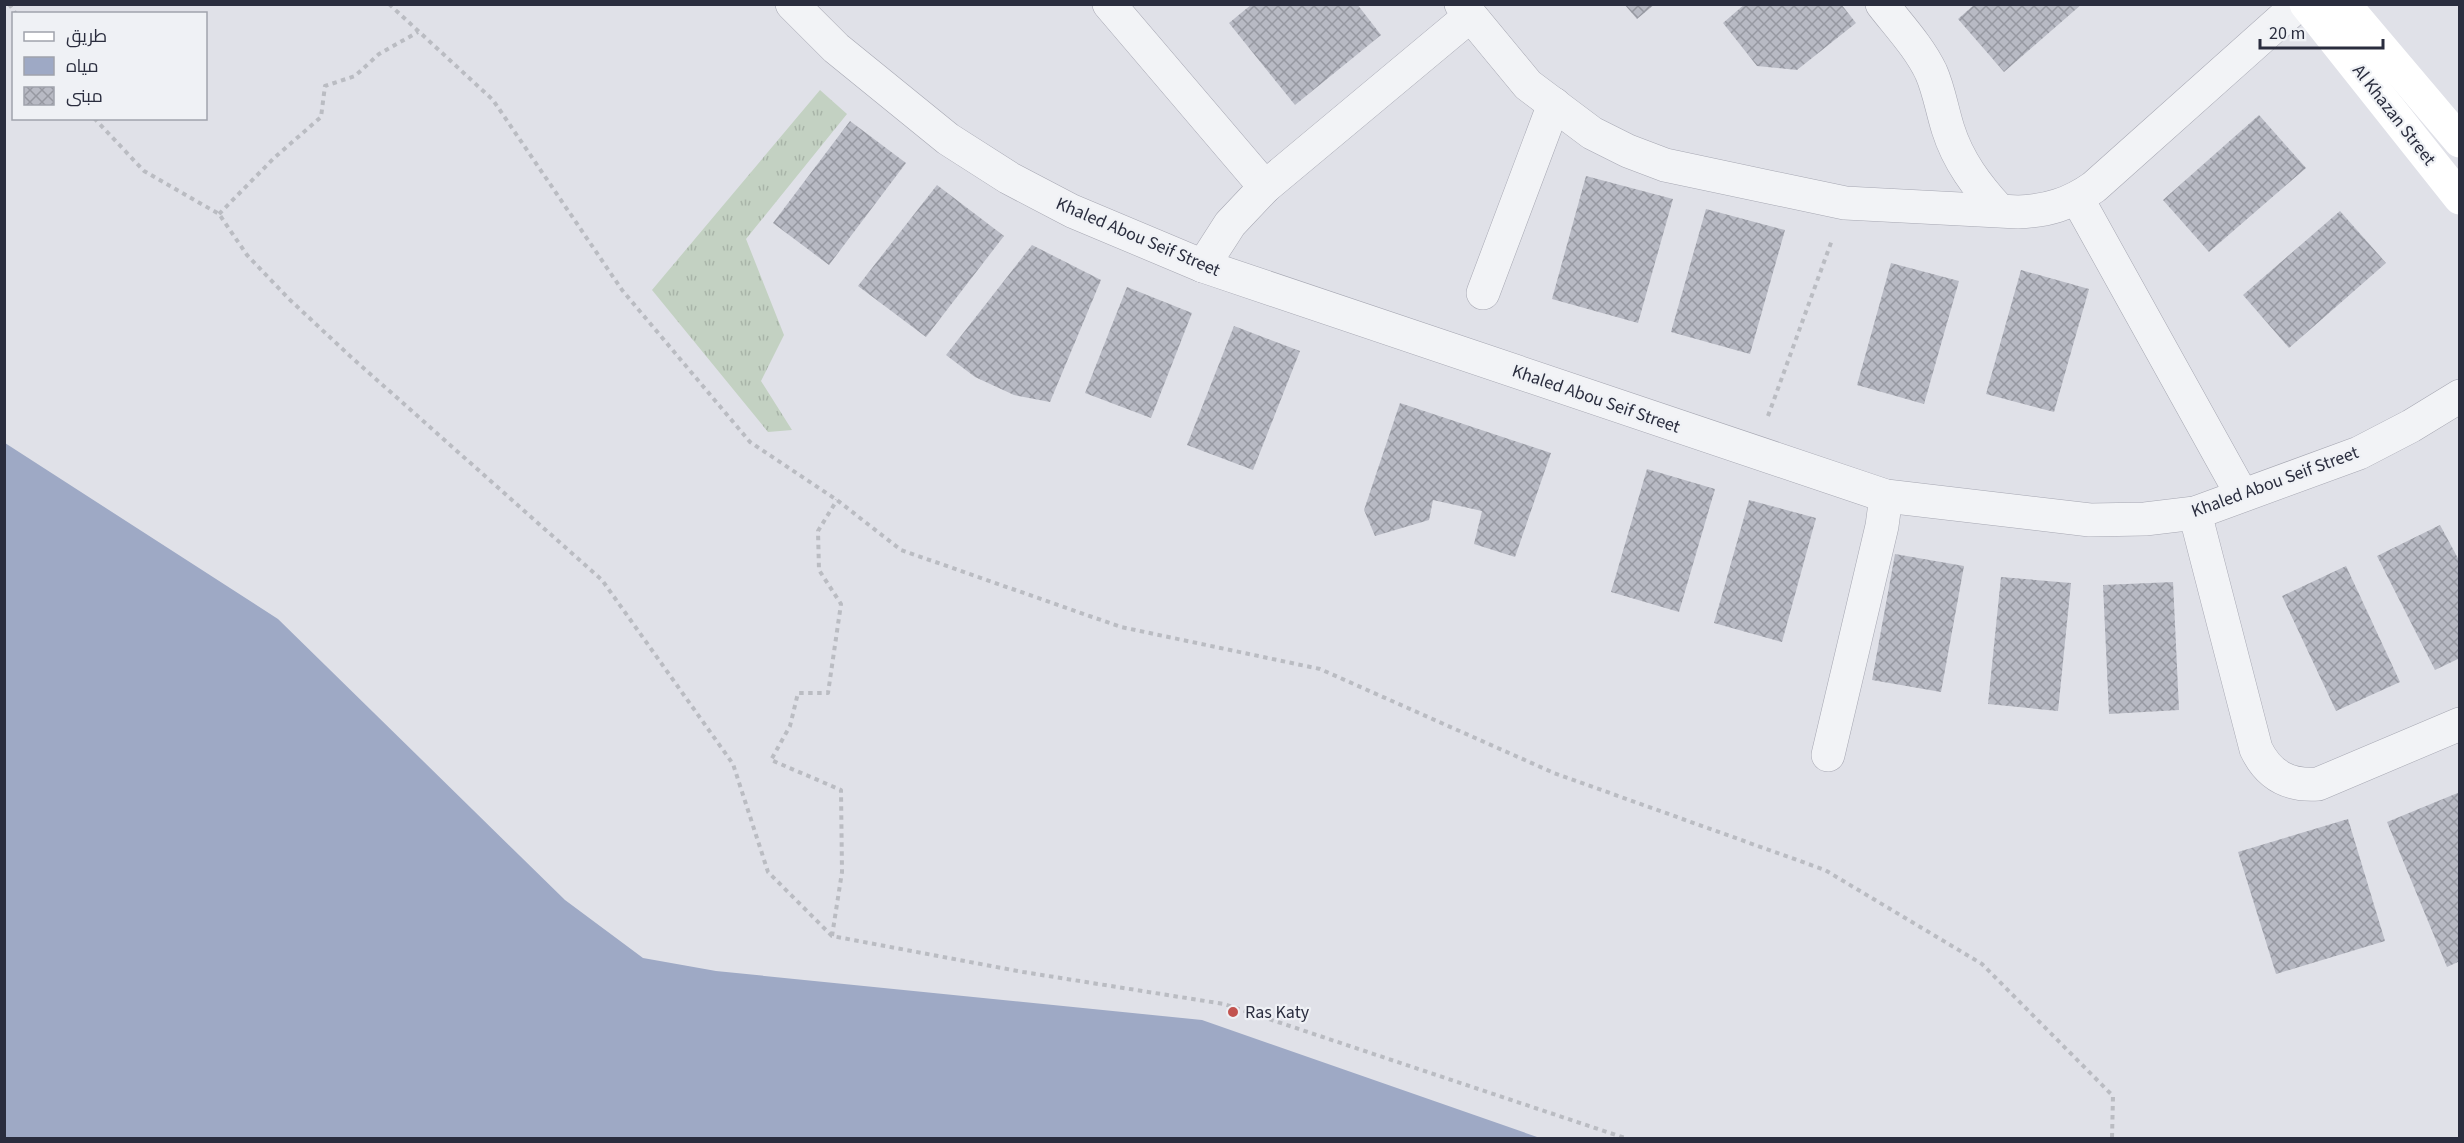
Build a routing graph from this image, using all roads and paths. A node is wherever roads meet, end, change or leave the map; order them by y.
1 (389, 4) edge
2 (792, 4) edge
3 (1109, 4) edge
4 (1882, 4) edge
5 (2299, 4) edge
6 (2306, 4) edge
7 (2345, 5) edge
8 (1466, 10) edge
9 (418, 32) junction
10 (1554, 104) junction
11 (96, 120) edge
12 (2460, 141) edge
13 (1265, 187) junction
14 (2077, 198) junction
15 (2460, 198) edge
16 (1845, 202) junction
17 (1999, 210) junction
18 (219, 214) junction
19 (1203, 266) junction
20 (1483, 293) dead end
21 (2460, 396) edge
22 (1755, 453) junction
23 (2242, 495) junction
24 (1886, 496) junction
25 (837, 500) junction
26 (2195, 513) junction
27 (2460, 724) edge
28 (1828, 755) dead end
29 (832, 936) junction
30 (1625, 1138) edge
31 (2112, 1138) edge

1 - 9 path
2 - 19 street, Khaled Abou Seif Street
3 - 13 street
4 - 17 street
5 - 14 street
6 - 15 main road, Al Khazan Street
7 - 12 main road, Al Khazan Street
8 - 10 street
8 - 13 street
9 - 18 path
9 - 25 path
10 - 16 street
10 - 20 street
11 - 18 path
13 - 19 street
14 - 17 street
14 - 23 street
16 - 17 street
16 - 22 path
18 - 29 path
19 - 22 street, Khaled Abou Seif Street
21 - 23 street, Khaled Abou Seif Street
22 - 24 street, Khaled Abou Seif Street
23 - 26 street, Khaled Abou Seif Street
24 - 26 street, Khaled Abou Seif Street
24 - 28 street
25 - 29 path
25 - 31 path
26 - 27 street
29 - 30 path

